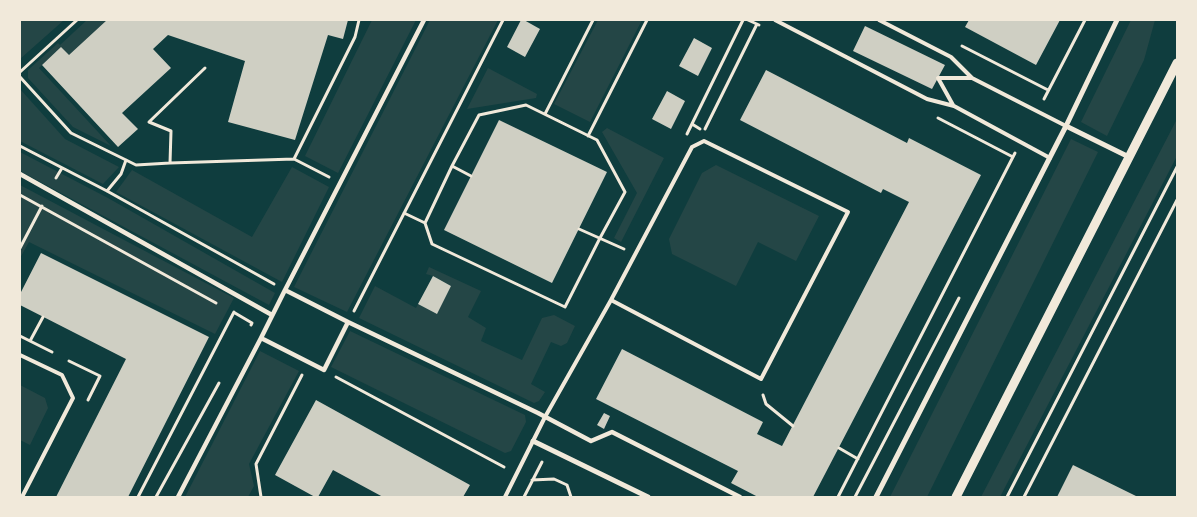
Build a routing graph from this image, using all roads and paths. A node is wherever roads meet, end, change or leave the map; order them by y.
1 (77, 20) edge
2 (360, 20) edge
3 (424, 20) edge
4 (503, 20) edge
5 (593, 20) edge
6 (647, 20) edge
7 (775, 20) edge
8 (879, 20) edge
9 (1085, 20) edge
10 (1117, 20) edge
11 (757, 24) dead end
12 (961, 46) dead end
13 (1177, 63) edge
14 (205, 68) dead end
15 (20, 72) edge
16 (20, 77) edge
17 (972, 78) junction
18 (1048, 90) junction
19 (954, 106) junction
20 (1038, 111) junction
21 (545, 114) junction
22 (692, 124) dead end
23 (1066, 126) junction
24 (588, 136) junction
25 (1021, 141) junction
26 (20, 147) edge
27 (1129, 157) junction
28 (1050, 158) junction
29 (294, 159) junction
30 (126, 160) junction
31 (170, 163) junction
32 (452, 166) junction
33 (1177, 167) edge
34 (20, 174) edge
35 (471, 176) dead end
36 (341, 183) junction
37 (50, 190) junction
38 (107, 191) junction
39 (20, 195) edge
40 (1177, 200) edge
41 (42, 206) junction
42 (404, 213) junction
43 (425, 223) junction
44 (579, 228) dead end
45 (600, 238) junction
46 (20, 248) edge
47 (625, 250) dead end
48 (285, 290) junction
49 (611, 300) junction
50 (216, 303) dead end
51 (272, 315) junction
52 (43, 317) dead end
53 (348, 322) junction
54 (247, 332) dead end
55 (260, 338) junction
56 (30, 342) dead end
57 (20, 355) edge
58 (309, 363) junction
59 (324, 370) junction
60 (223, 375) dead end
61 (755, 391) dead end
62 (546, 417) junction
63 (793, 426) dead end
64 (533, 441) junction
65 (839, 448) dead end
66 (858, 459) junction
67 (517, 474) junction
68 (22, 497) edge
69 (138, 497) edge
70 (156, 497) edge
71 (178, 497) edge
72 (262, 497) edge
73 (505, 497) edge
74 (571, 497) edge
75 (648, 497) edge
76 (740, 497) edge
77 (838, 497) edge
78 (876, 497) edge
79 (956, 497) edge
80 (1007, 497) edge
81 (1024, 497) edge

1 - 15 path
2 - 29 path
3 - 36 street
4 - 42 path
5 - 21 path
6 - 24 path
7 - 19 lane
8 - 17 lane
9 - 18 path
10 - 23 street
11 - 22 path
12 - 18 path
13 - 27 street
14 - 31 path
16 - 30 path
17 - 19 lane
17 - 20 lane
18 - 20 path
19 - 25 lane
20 - 23 lane
21 - 24 path
21 - 32 path
23 - 27 street
23 - 28 street
24 - 45 path
25 - 28 lane
25 - 66 path
26 - 38 path
27 - 79 street
28 - 78 street
29 - 31 path
29 - 36 path
30 - 31 path
30 - 38 path
32 - 35 path
32 - 43 path
33 - 80 path
34 - 37 street
36 - 48 street
37 - 41 path
37 - 51 street
38 - 48 path
39 - 41 path
40 - 81 path
41 - 46 path
41 - 50 path
42 - 43 path
42 - 53 path
43 - 45 path
44 - 45 path
45 - 47 path
48 - 51 street
48 - 53 street
49 - 49 lane
49 - 62 lane
51 - 55 street
52 - 56 path
53 - 59 street
53 - 62 street
54 - 69 path
55 - 58 street
55 - 71 street
57 - 68 lane
58 - 59 street
58 - 72 path
59 - 67 path
60 - 70 path
61 - 63 path
62 - 64 lane
62 - 76 street
64 - 67 lane
64 - 75 street
65 - 66 path
66 - 77 path
67 - 73 lane
67 - 74 path

